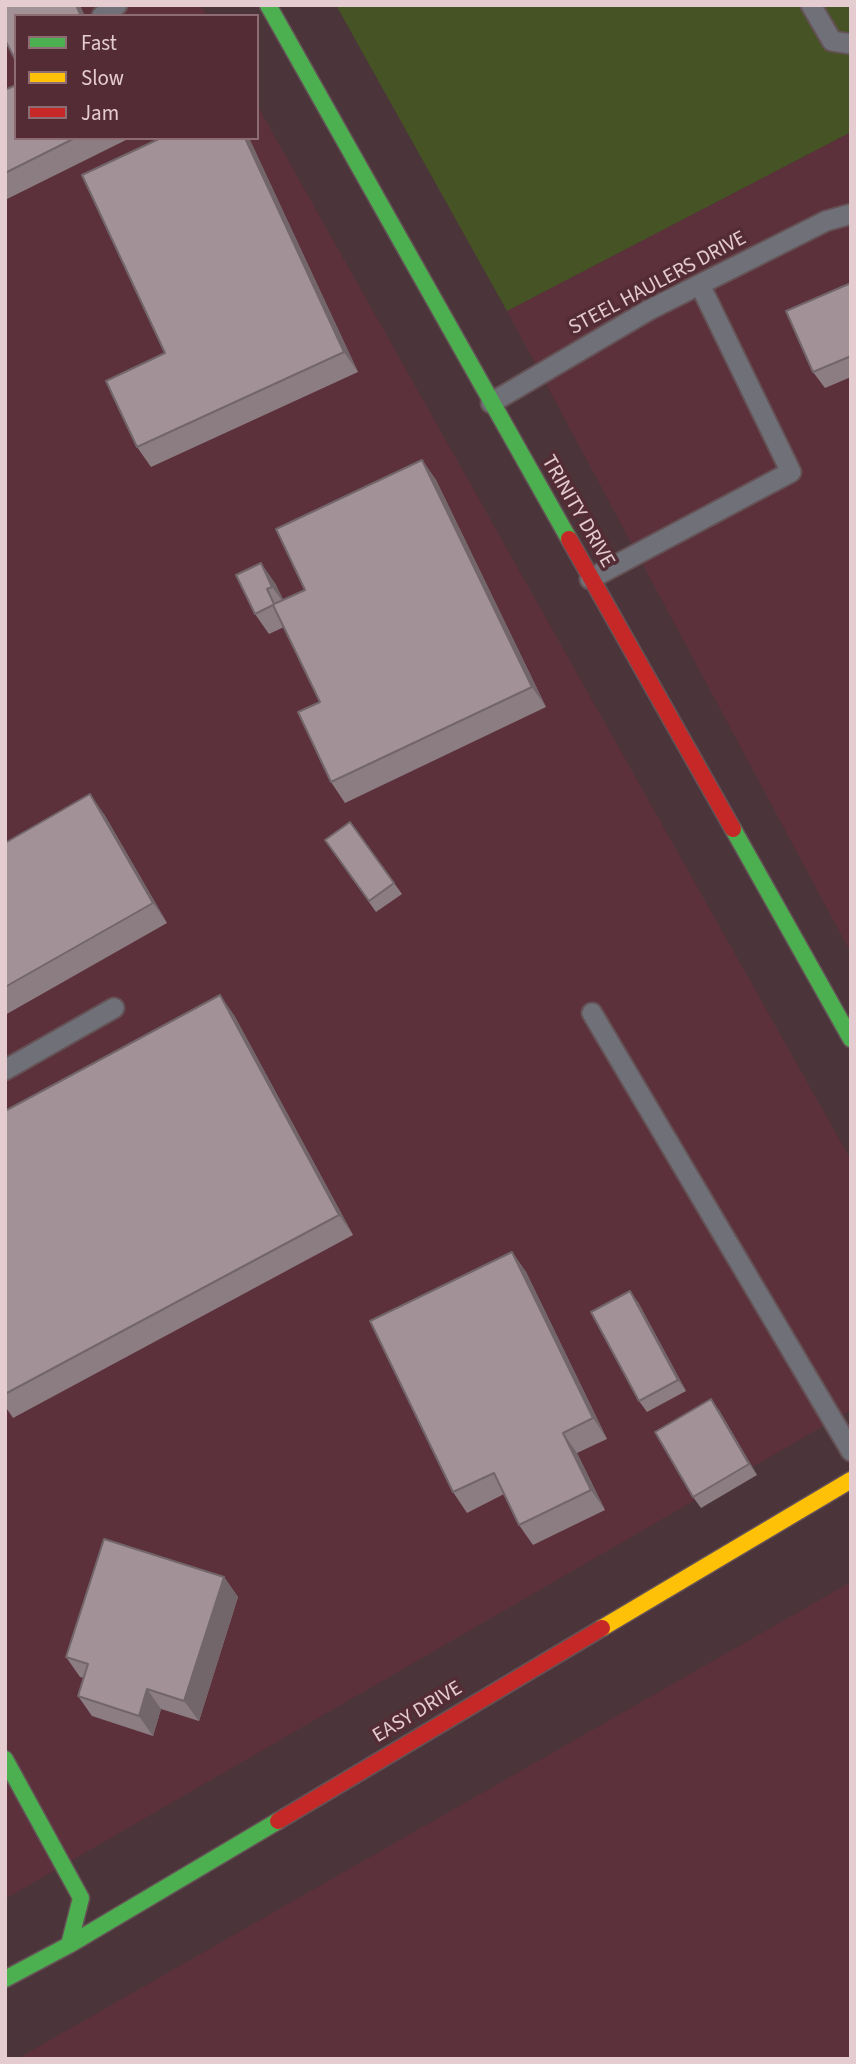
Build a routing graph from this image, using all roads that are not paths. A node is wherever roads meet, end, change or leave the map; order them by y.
1 (268, 5) edge
2 (811, 5) edge
3 (851, 44) edge
4 (851, 214) edge
5 (700, 285) junction
6 (491, 403) junction
7 (590, 579) junction
8 (114, 1008) dead end
9 (592, 1013) dead end
10 (851, 1039) edge
11 (5, 1070) edge
12 (851, 1451) edge
13 (851, 1479) edge
14 (5, 1759) edge
15 (69, 1945) junction
16 (5, 1979) edge

1 - 6 street, TRINITY DRIVE
2 - 3 lane
4 - 5 lane, STEEL HAULERS DRIVE
5 - 6 lane, STEEL HAULERS DRIVE
5 - 7 lane
6 - 7 street, TRINITY DRIVE
7 - 10 street, TRINITY DRIVE
8 - 11 lane
9 - 12 lane
13 - 15 street, EASY DRIVE
14 - 15 street
15 - 16 street, EASY DRIVE

